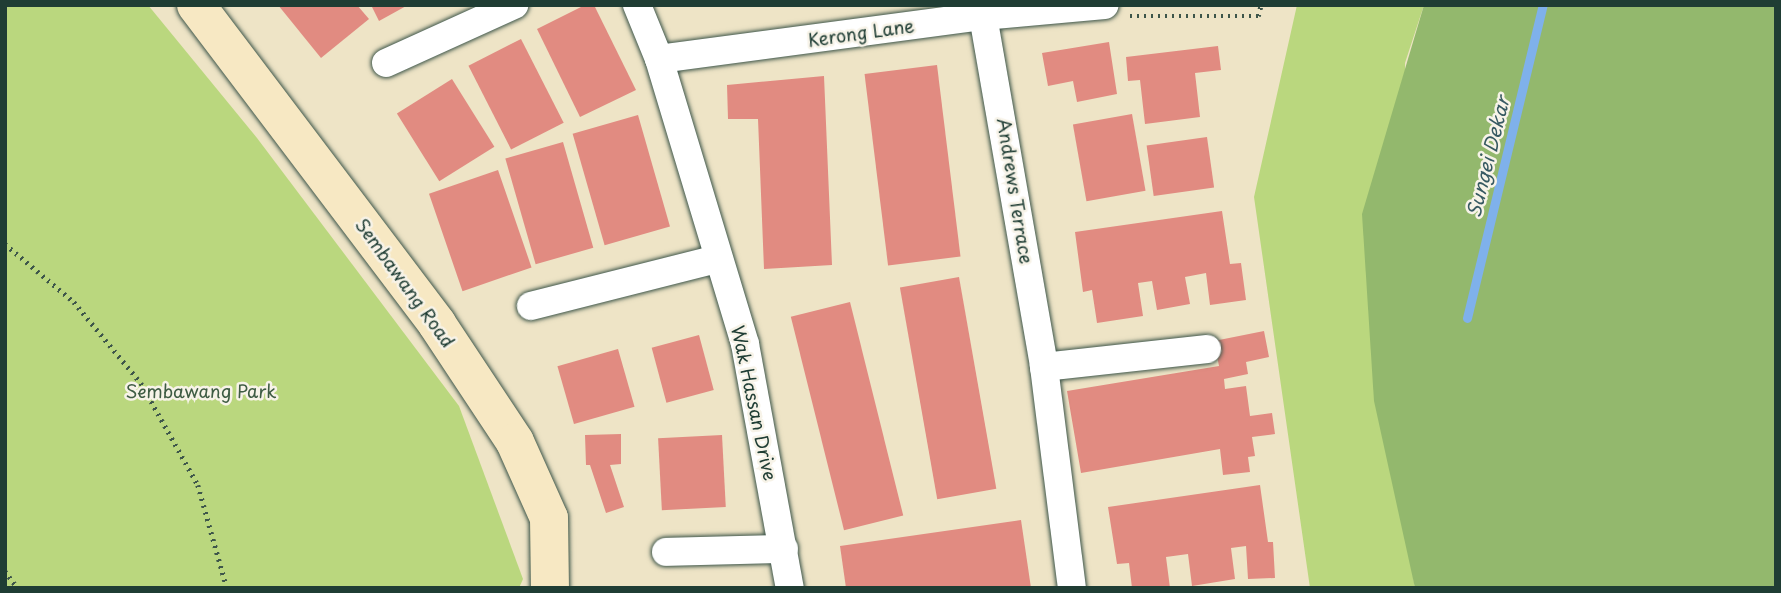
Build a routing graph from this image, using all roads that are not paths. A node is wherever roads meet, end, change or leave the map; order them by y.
1 (196, 5) edge
2 (514, 5) edge
3 (637, 5) edge
4 (1105, 5) edge
5 (983, 16) junction
6 (659, 59) junction
7 (386, 63) dead end
8 (718, 259) junction
9 (531, 306) dead end
10 (1207, 349) dead end
11 (1044, 367) junction
12 (784, 549) junction
13 (666, 552) dead end
14 (550, 588) edge
15 (790, 588) edge
16 (1072, 588) edge

1 - 14 street, Sembawang Road
2 - 7 street
3 - 6 street, Wak Hassan Drive
4 - 5 street, Kerong Lane
5 - 6 street, Kerong Lane
5 - 11 street, Andrews Terrace
6 - 8 street, Wak Hassan Drive
8 - 9 street
8 - 12 street, Wak Hassan Drive
10 - 11 street
11 - 16 street, Andrews Terrace
12 - 13 street
12 - 15 street, Wak Hassan Drive

